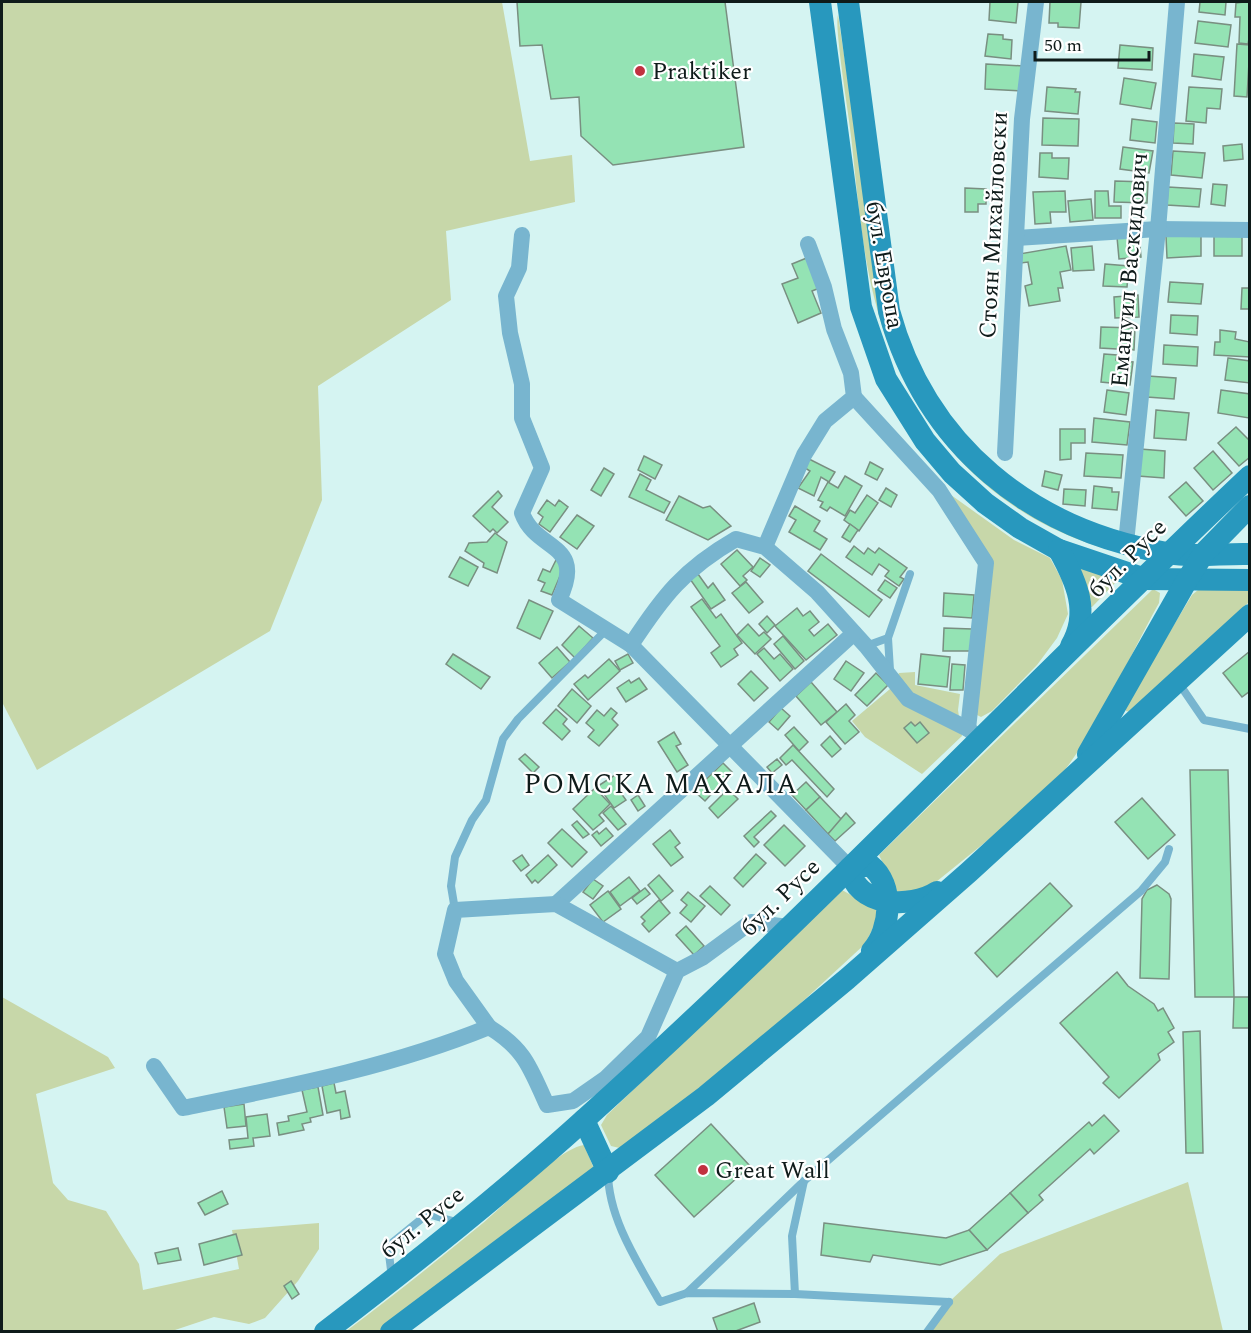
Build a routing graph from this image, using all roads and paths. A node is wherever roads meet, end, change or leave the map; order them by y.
1 (820, 2) edge
2 (848, 2) edge
3 (1036, 2) edge
4 (1177, 2) edge
5 (1158, 230) junction
6 (1250, 230) edge
7 (522, 235) dead end
8 (1016, 238) junction
9 (808, 244) dead end
10 (854, 397) junction
11 (1005, 453) dead end
12 (1250, 476) edge
13 (1250, 506) edge
14 (1126, 543) junction
15 (765, 547) junction
16 (1059, 550) junction
17 (1204, 553) junction
18 (1169, 554) junction
19 (1250, 554) edge
20 (910, 574) dead end
21 (1145, 579) junction
22 (1186, 580) junction
23 (1250, 580) edge
24 (1250, 615) edge
25 (606, 630) junction
26 (854, 633) junction
27 (888, 638) junction
28 (631, 645) junction
29 (866, 646) junction
30 (1063, 660) junction
31 (892, 679) junction
32 (1177, 681) junction
33 (1250, 729) edge
34 (975, 734) junction
35 (728, 746) junction
36 (1070, 779) junction
37 (1169, 849) dead end
38 (850, 868) junction
39 (969, 872) junction
40 (888, 902) junction
41 (556, 904) junction
42 (455, 910) junction
43 (788, 927) junction
44 (677, 971) junction
45 (847, 979) junction
46 (489, 1027) junction
47 (154, 1066) dead end
48 (584, 1120) junction
49 (608, 1172) junction
50 (804, 1180) junction
51 (463, 1224) junction
52 (393, 1281) junction
53 (687, 1293) junction
54 (795, 1294) junction
55 (325, 1332) edge
56 (391, 1332) edge
57 (927, 1332) edge

1 - 16 main road, бул. Европа
2 - 14 main road, бул. Европа
3 - 8 street, Стоян Михайловски
4 - 5 street, Емануил Васкидович
5 - 6 street
5 - 8 street
5 - 14 street, Емануил Васкидович
7 - 25 street
8 - 11 street, Стоян Михайловски
9 - 10 street
10 - 15 street
10 - 34 street
12 - 18 main road, бул. Русе
13 - 17 main road
14 - 18 main road, бул. Европа
15 - 26 street
15 - 28 street
16 - 21 main road, бул. Европа
16 - 30 main road
17 - 18 main road, бул. Европа
17 - 19 main road, бул. Европа
17 - 22 main road
18 - 21 main road, бул. Русе
20 - 27 lane
21 - 22 main road, бул. Европа
21 - 30 main road, бул. Русе
22 - 23 main road, бул. Европа
22 - 36 main road
24 - 32 main road
25 - 28 street
25 - 42 lane
26 - 29 street
26 - 35 street
27 - 29 lane
27 - 31 lane
28 - 35 street
29 - 31 street
30 - 34 main road, бул. Русе
31 - 34 street
32 - 33 lane
32 - 36 main road
34 - 38 main road, бул. Русе
35 - 38 street
35 - 41 street
36 - 39 main road
37 - 50 lane
38 - 40 main road
38 - 43 main road, бул. Русе
39 - 40 main road
39 - 45 main road
40 - 45 main road
41 - 42 street
41 - 44 street
42 - 46 street
43 - 44 street
43 - 48 main road, бул. Русе
44 - 46 street
45 - 49 main road
46 - 47 street
48 - 49 main road
48 - 51 main road, бул. Русе
49 - 53 lane
49 - 56 main road
50 - 53 lane
50 - 54 lane
51 - 52 main road, бул. Русе
51 - 52 lane
52 - 55 main road, бул. Русе
53 - 54 lane
54 - 57 lane

